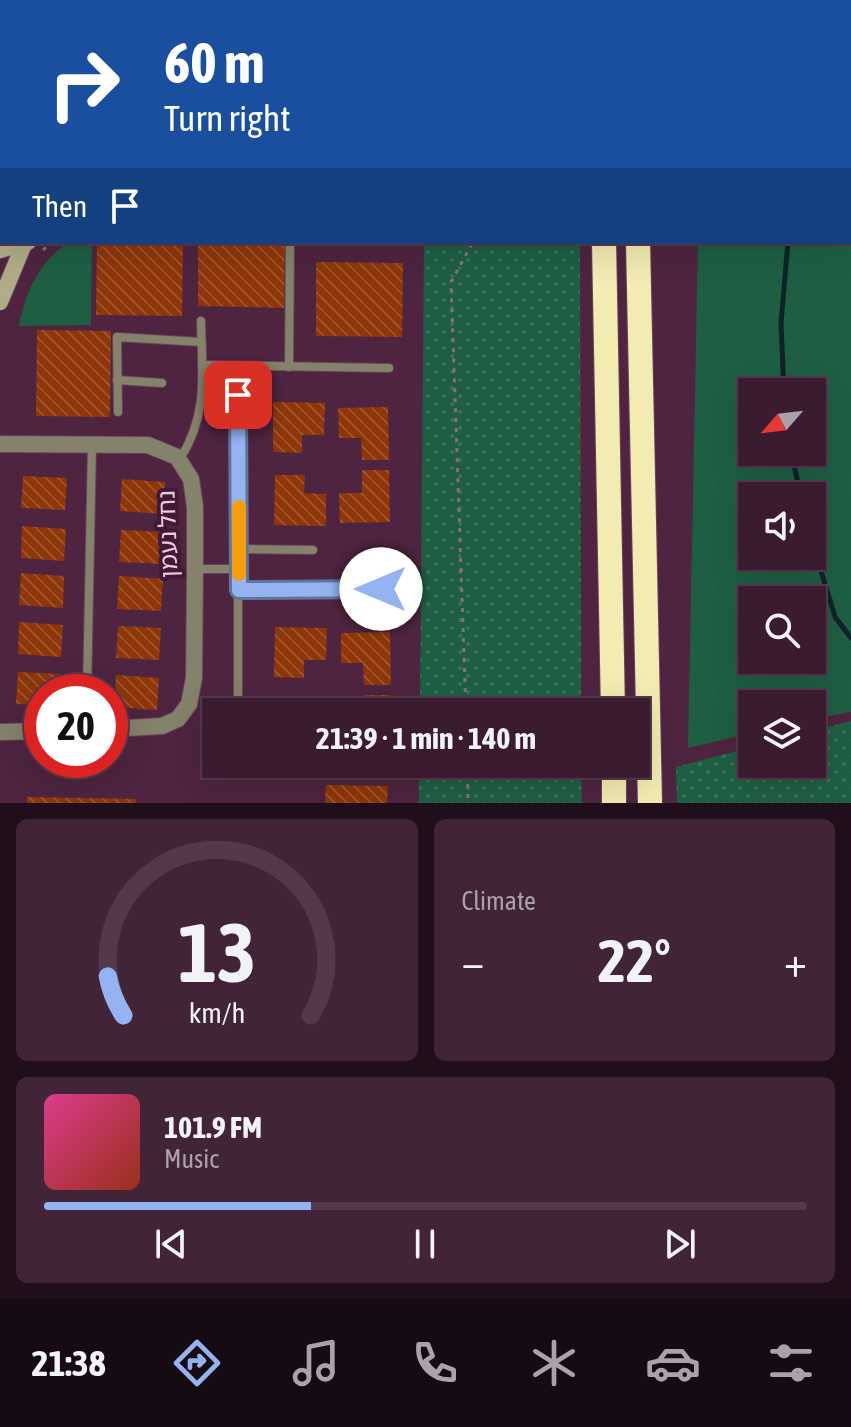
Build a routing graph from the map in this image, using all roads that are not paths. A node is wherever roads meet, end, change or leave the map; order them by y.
1 (22, 244) edge
2 (26, 244) edge
3 (290, 244) edge
4 (604, 244) edge
5 (638, 244) edge
6 (0, 250) edge
7 (0, 302) edge
8 (201, 321) dead end
9 (201, 342) junction
10 (202, 365) junction
11 (289, 367) junction
12 (389, 368) dead end
13 (117, 380) junction
14 (162, 383) dead end
15 (238, 395) dead end
16 (118, 412) dead end
17 (92, 443) junction
18 (0, 444) edge
19 (179, 460) junction
20 (239, 549) junction
21 (313, 550) dead end
22 (195, 569) junction
23 (239, 569) junction
24 (381, 589) dead end
25 (239, 590) junction
26 (87, 674) edge
27 (238, 698) edge
28 (613, 698) edge
29 (128, 728) edge
30 (24, 731) edge
31 (0, 732) edge
32 (614, 778) edge
33 (614, 803) edge
34 (650, 803) edge

1 - 6 street
2 - 7 street
3 - 11 lane
4 - 28 highway
5 - 34 highway
8 - 9 lane
9 - 10 lane
9 - 13 lane
10 - 11 lane
10 - 19 lane
11 - 12 lane
13 - 14 lane
13 - 16 lane
15 - 20 lane
17 - 18 street, נחל נעמן
17 - 19 street, נחל נעמן
17 - 26 lane
19 - 22 street, נחל נעמן
20 - 21 lane
20 - 23 lane
22 - 23 lane
22 - 29 street, נחל נעמן
23 - 25 lane
24 - 25 lane
25 - 27 lane
30 - 31 street
32 - 33 highway

